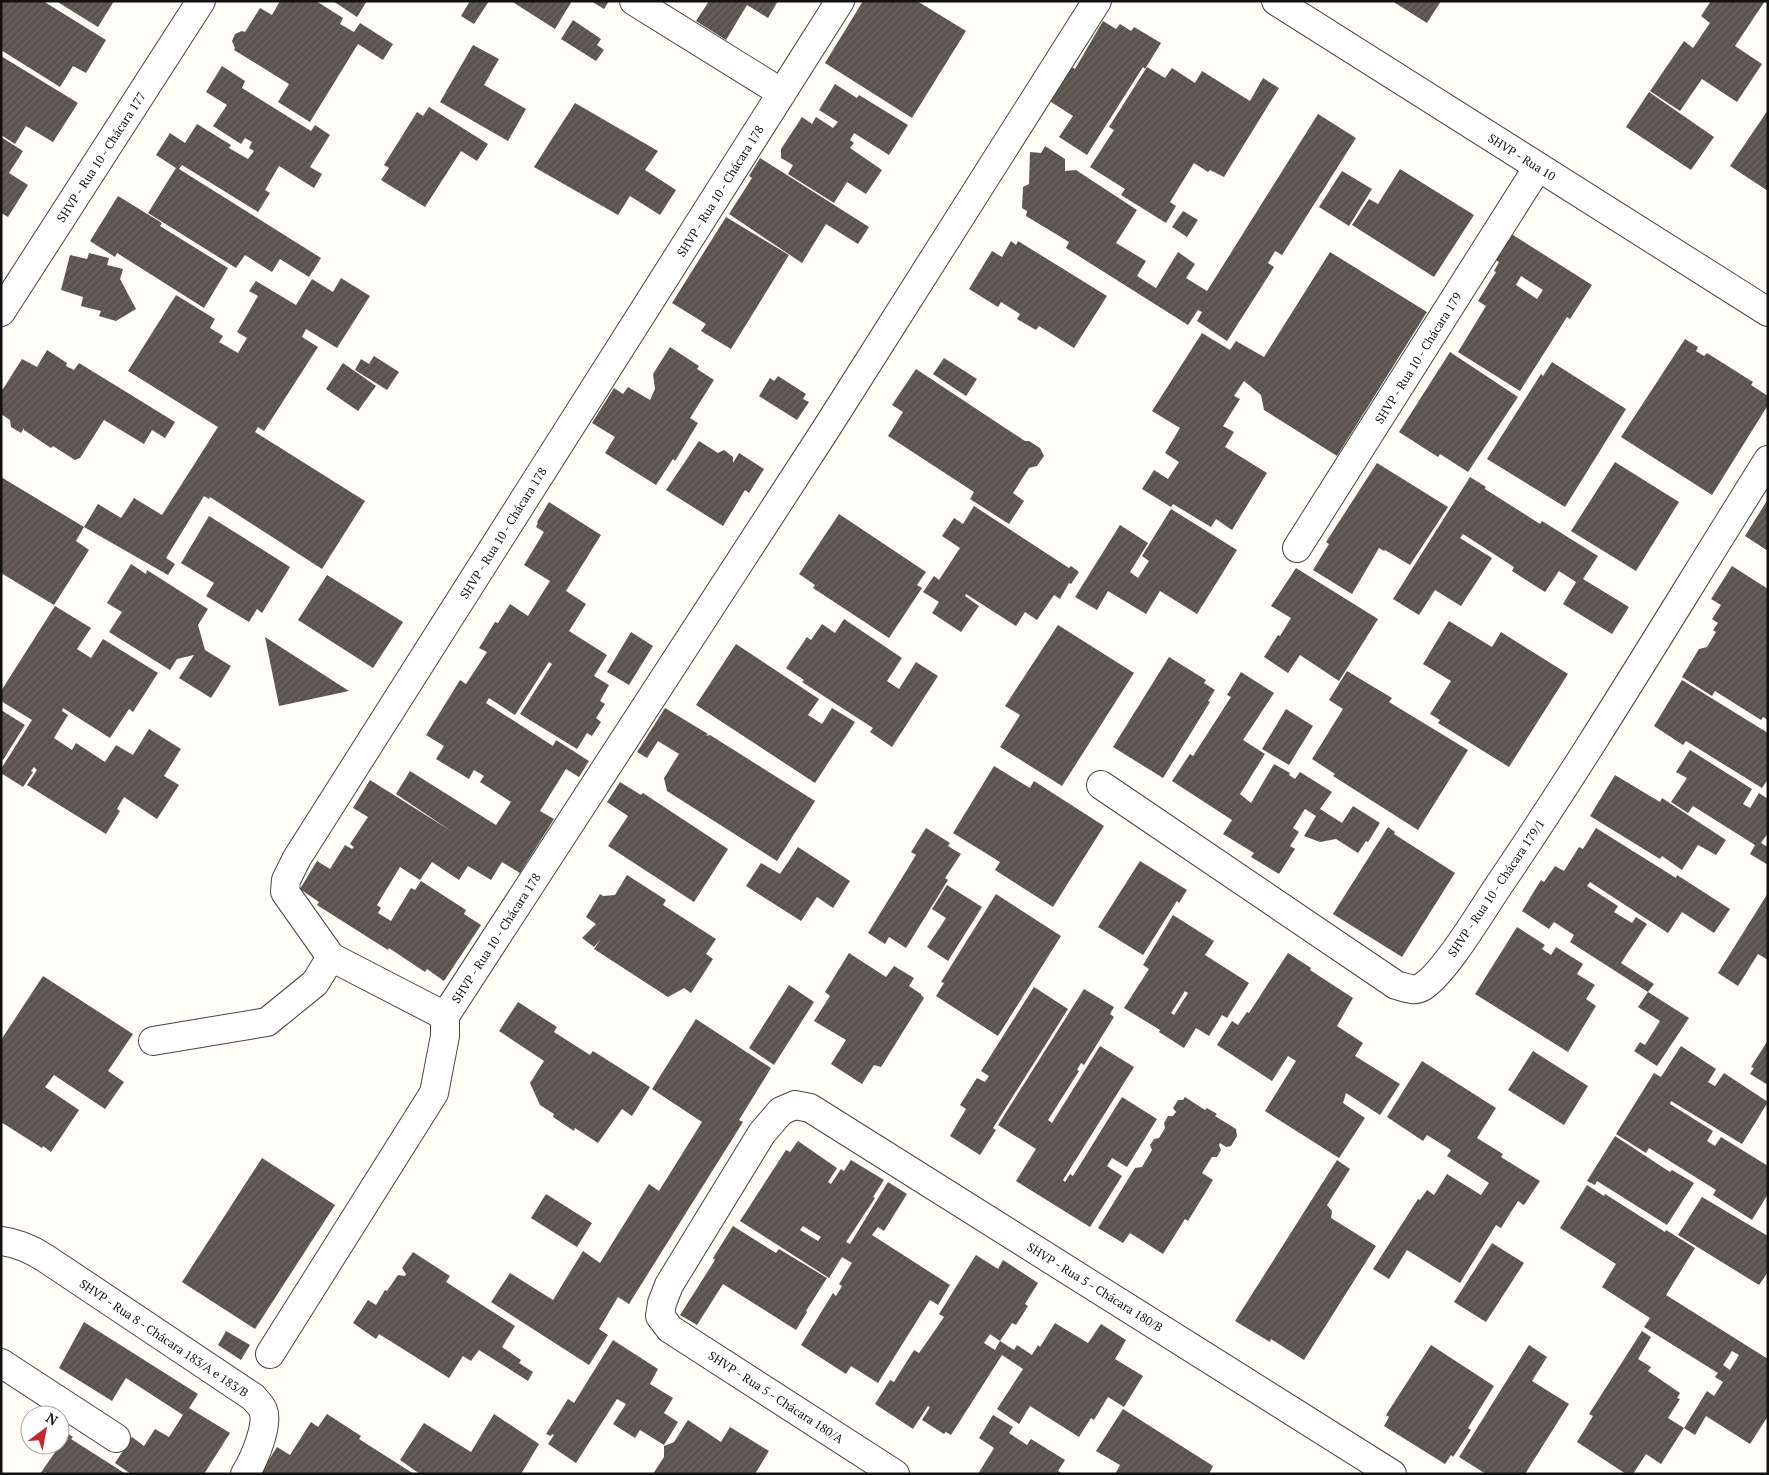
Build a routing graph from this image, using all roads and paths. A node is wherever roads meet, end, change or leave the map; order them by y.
1 (201, 1) edge
2 (634, 1) edge
3 (840, 1) edge
4 (1097, 1) edge
5 (1276, 1) edge
6 (782, 93) junction
7 (1538, 167) junction
8 (1, 312) edge
9 (1768, 312) edge
10 (1768, 460) edge
11 (1297, 548) dead end
12 (1101, 785) dead end
13 (331, 957) junction
14 (445, 1016) junction
15 (153, 1041) dead end
16 (1, 1241) edge
17 (660, 1316) joint
18 (270, 1354) dead end
19 (1, 1363) edge
20 (116, 1438) dead end
21 (245, 1474) edge
22 (895, 1474) edge
23 (1392, 1474) edge

1 - 8 street, SHVP - Rua 10 - Chácara 177
2 - 6 street
3 - 6 street, SHVP - Rua 10 - Chácara 178
4 - 14 street, SHVP - Rua 10 - Chácara 178
5 - 7 street, SHVP - Rua 10
6 - 13 street, SHVP - Rua 10 - Chácara 178
7 - 9 street, SHVP - Rua 10
7 - 11 street, SHVP - Rua 10 - Chácara 179
10 - 12 street, SHVP - Rua 10 - Chácara 179/1
13 - 14 street, SHVP - Rua 10 - Chácara 178
13 - 15 street
14 - 18 street, SHVP - Rua 10 - Chácara 178
16 - 21 street, SHVP - Rua 8 - Chácara 183/A e 183/B
17 - 22 street, SHVP - Rua 5 - Chácara 180/A
17 - 23 street, SHVP - Rua 5 - Chácara 180/B
19 - 20 street

